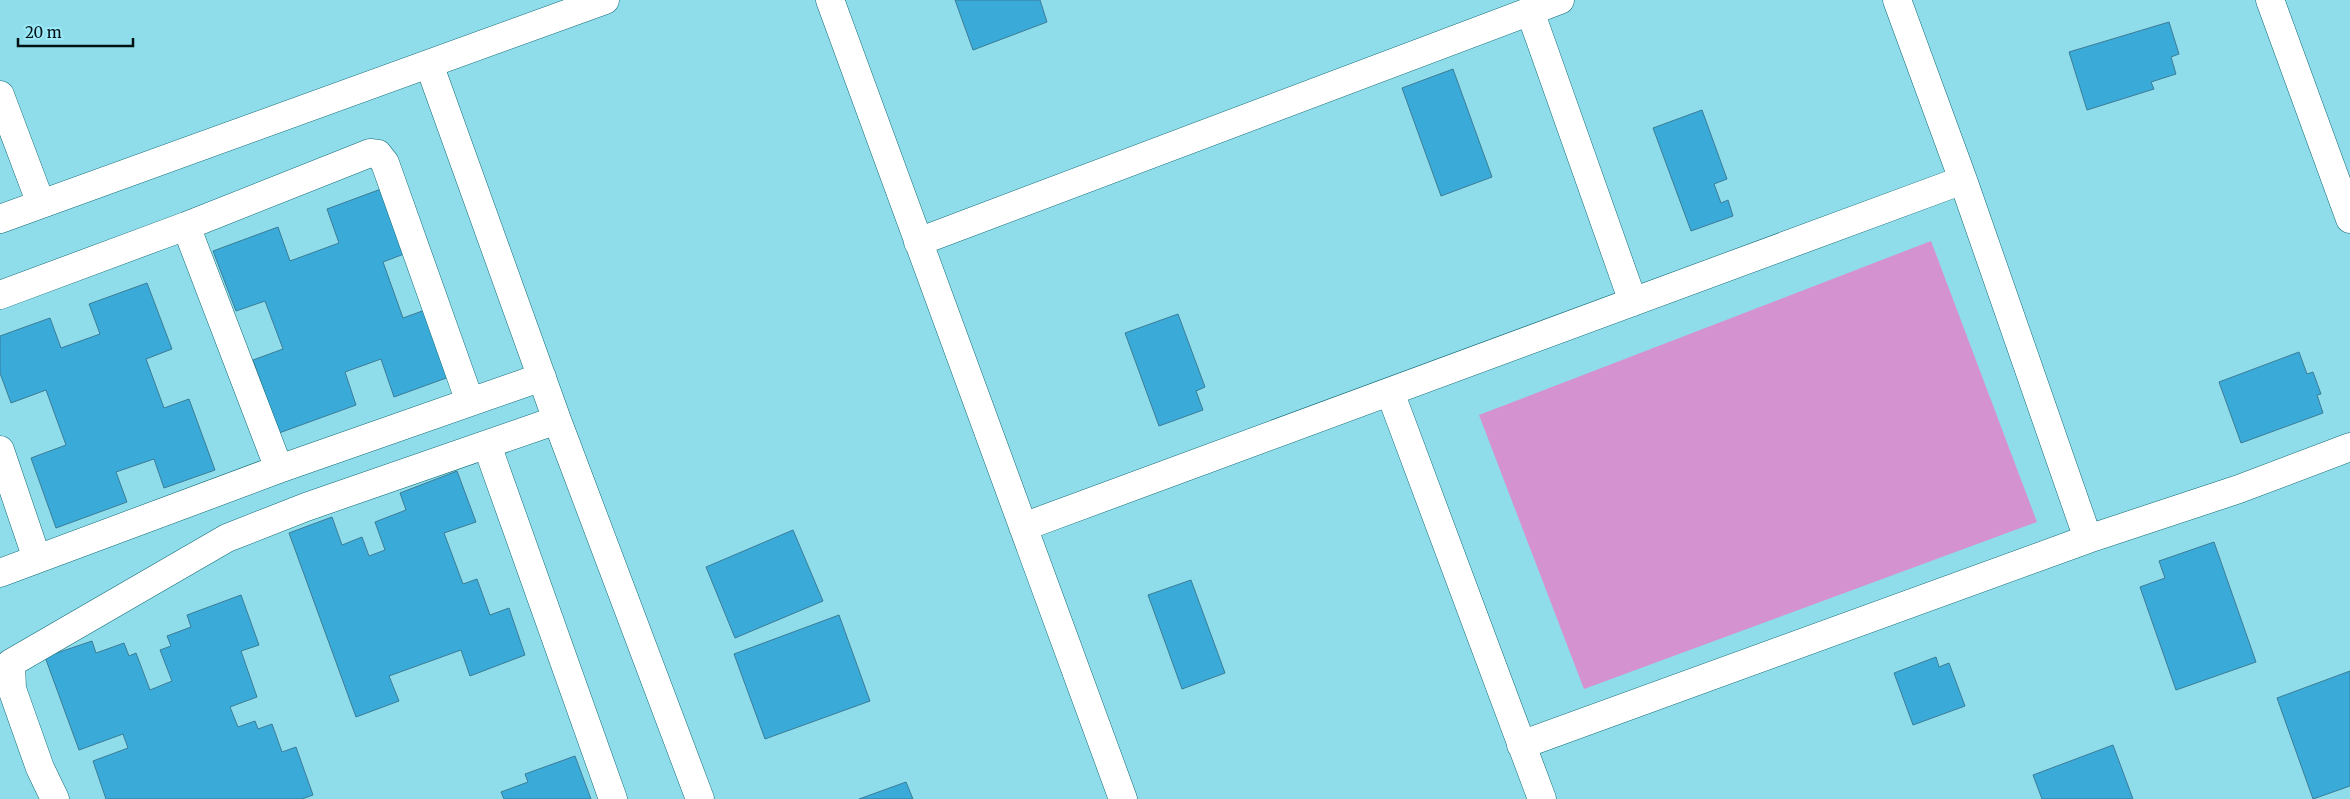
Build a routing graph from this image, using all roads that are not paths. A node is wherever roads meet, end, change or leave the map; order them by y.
1 (605, 0) edge
2 (830, 0) edge
3 (1560, 0) edge
4 (1897, 0) edge
5 (2270, 0) edge
6 (1530, 11) junction
7 (428, 64) junction
8 (0, 95) edge
9 (1963, 180) junction
10 (41, 204) junction
11 (0, 219) edge
12 (2350, 219) edge
13 (186, 226) junction
14 (918, 242) junction
15 (0, 295) edge
16 (1633, 302) junction
17 (542, 377) junction
18 (1390, 392) junction
19 (470, 402) junction
20 (557, 420) junction
21 (487, 445) junction
22 (2350, 447) edge
23 (0, 450) edge
24 (278, 469) junction
25 (1023, 528) junction
26 (2088, 539) junction
27 (37, 559) junction
28 (0, 573) edge
29 (1521, 745) junction
30 (55, 799) edge
31 (613, 799) edge
32 (700, 799) edge
33 (1123, 799) edge
34 (1542, 799) edge

1 - 7 street
2 - 14 street
3 - 6 street
4 - 9 street
5 - 12 street
6 - 14 street
6 - 16 street
7 - 10 street
7 - 17 street
8 - 10 street
9 - 16 street
9 - 26 street
10 - 11 street
13 - 15 street
13 - 19 street
13 - 24 street
14 - 25 street
16 - 18 street
17 - 19 street
17 - 20 street
18 - 25 street
18 - 29 street
19 - 24 street
20 - 21 street
20 - 32 street
21 - 30 street
21 - 31 street
22 - 26 street
23 - 27 street
24 - 27 street
25 - 33 street
26 - 29 street
27 - 28 street
29 - 34 street

